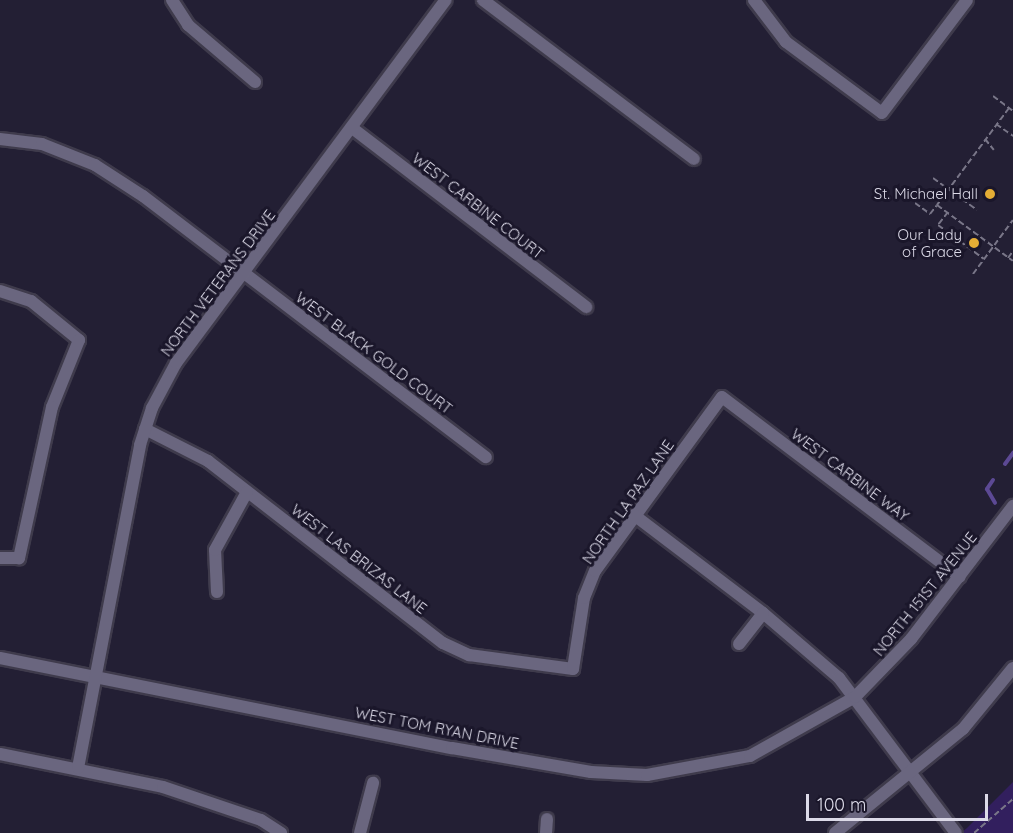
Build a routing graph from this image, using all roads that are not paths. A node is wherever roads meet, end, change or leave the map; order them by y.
1 (171, 0) edge
2 (446, 0) edge
3 (483, 0) edge
4 (754, 0) edge
5 (967, 0) edge
6 (255, 82) dead end
7 (352, 128) junction
8 (0, 139) edge
9 (694, 159) dead end
10 (244, 273) junction
11 (0, 291) edge
12 (586, 307) dead end
13 (722, 397) joint
14 (145, 429) junction
15 (486, 457) dead end
16 (247, 492) junction
17 (1013, 506) edge
18 (634, 515) junction
19 (0, 558) edge
20 (960, 577) junction
21 (217, 592) dead end
22 (763, 613) junction
23 (740, 644) dead end
24 (0, 658) edge
25 (1013, 668) edge
26 (573, 669) joint
27 (94, 676) junction
28 (855, 697) junction
29 (0, 754) edge
30 (78, 768) junction
31 (909, 774) junction
32 (373, 783) dead end
33 (547, 819) dead end
34 (281, 833) edge
35 (360, 833) edge
36 (546, 833) edge
37 (835, 833) edge
38 (956, 833) edge

1 - 6 street
2 - 7 street, NORTH VETERANS DRIVE
3 - 9 street
4 - 5 street
7 - 10 street, NORTH VETERANS DRIVE
7 - 12 street, WEST CARBINE COURT
8 - 10 street, WEST BLACK GOLD COURT
10 - 14 street, NORTH VETERANS DRIVE
10 - 15 street, WEST BLACK GOLD COURT
11 - 19 street
13 - 18 street, NORTH LA PAZ LANE
13 - 20 street, WEST CARBINE WAY
14 - 16 street, WEST LAS BRIZAS LANE
14 - 27 street, NORTH VETERANS DRIVE
16 - 21 street
16 - 26 street, WEST LAS BRIZAS LANE
17 - 20 street, NORTH 151ST AVENUE
18 - 22 street
18 - 26 street, NORTH LA PAZ LANE
20 - 28 street, NORTH 151ST AVENUE
22 - 23 street
22 - 28 street
24 - 27 street, WEST TOM RYAN DRIVE
25 - 31 street
27 - 28 street, WEST TOM RYAN DRIVE
27 - 30 street, NORTH VETERANS DRIVE
28 - 31 street
29 - 30 street
30 - 34 street
31 - 37 street
31 - 38 street
32 - 35 street
33 - 36 street

